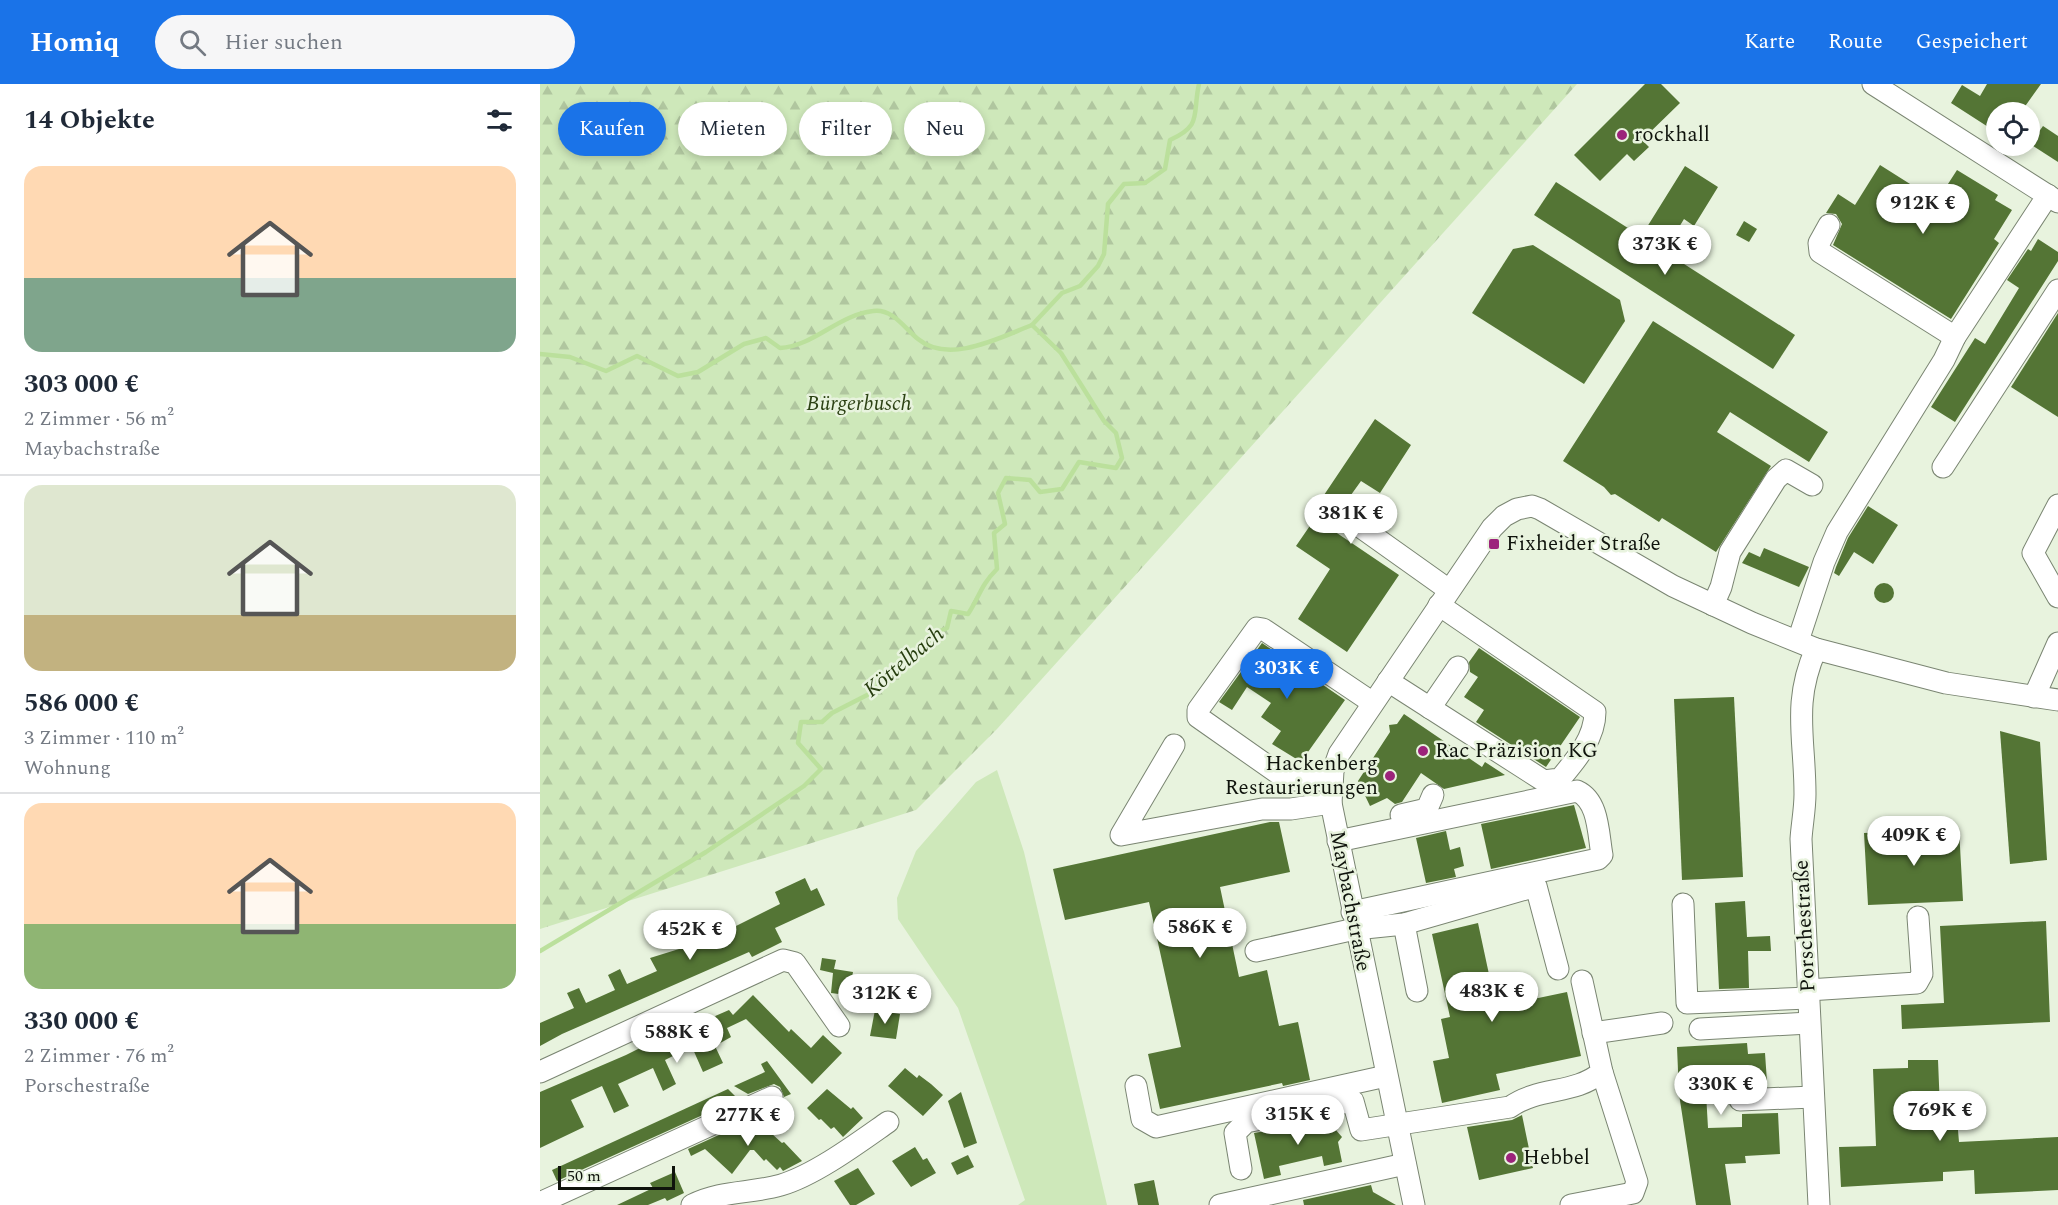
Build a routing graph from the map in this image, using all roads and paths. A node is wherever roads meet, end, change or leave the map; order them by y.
1 (1873, 84) edge
2 (2053, 198) edge
3 (1829, 225) dead end
4 (2058, 290) edge
5 (1955, 337) junction
6 (1943, 467) dead end
7 (1812, 485) dead end
8 (2058, 505) edge
9 (1352, 521) dead end
10 (2058, 597) edge
11 (1444, 598) junction
12 (1713, 604) junction
13 (2058, 643) edge
14 (1807, 645) junction
15 (2053, 665) edge
16 (1458, 667) dead end
17 (1388, 681) junction
18 (2034, 697) junction
19 (2058, 700) edge
20 (1373, 703) junction
21 (1430, 708) junction
22 (1174, 745) dead end
23 (1332, 780) junction
24 (1433, 795) dead end
25 (1331, 803) junction
26 (1337, 835) junction
27 (1683, 904) dead end
28 (1918, 917) dead end
29 (1354, 920) junction
30 (1404, 924) junction
31 (1256, 951) dead end
32 (1558, 969) dead end
33 (1582, 981) dead end
34 (1417, 991) dead end
35 (1808, 994) junction
36 (1662, 1023) dead end
37 (1809, 1023) junction
38 (839, 1026) dead end
39 (1700, 1029) dead end
40 (1593, 1034) junction
41 (540, 1072) edge
42 (1602, 1072) junction
43 (1386, 1076) junction
44 (1136, 1086) dead end
45 (772, 1097) dead end
46 (1813, 1097) junction
47 (1740, 1100) dead end
48 (888, 1122) dead end
49 (1396, 1123) junction
50 (1405, 1164) junction
51 (1241, 1169) dead end
52 (544, 1199) edge
53 (692, 1205) edge
54 (1221, 1205) edge
55 (1414, 1205) edge
56 (1572, 1205) edge
57 (1819, 1205) edge

1 - 2 street
2 - 5 street, Porschestraße
3 - 5 street
4 - 6 street
5 - 14 street, Porschestraße
7 - 12 street
8 - 10 street
9 - 11 street
11 - 12 street, Maybachstraße
11 - 17 street, Maybachstraße
11 - 21 street
12 - 14 street
13 - 15 street
14 - 18 street
14 - 35 street, Porschestraße
15 - 18 street
16 - 21 street
17 - 20 street, Maybachstraße
17 - 21 street
18 - 19 street
20 - 23 street, Maybachstraße
20 - 23 street
22 - 25 street
23 - 25 street, Maybachstraße
24 - 26 street
25 - 26 street, Maybachstraße
26 - 29 street, Maybachstraße
26 - 29 street
27 - 35 street
28 - 35 street
29 - 30 street
29 - 31 street
29 - 43 street, Maybachstraße
30 - 32 street
30 - 34 street
33 - 40 street
35 - 37 street, Porschestraße
36 - 40 street
37 - 39 street
37 - 46 street, Porschestraße
38 - 41 street
40 - 42 street
42 - 49 street
42 - 56 street
43 - 44 street
43 - 49 street, Maybachstraße
45 - 52 street
46 - 47 street
46 - 57 street, Porschestraße
48 - 53 street
49 - 50 street, Maybachstraße
49 - 51 street
50 - 54 street
50 - 55 street, Maybachstraße

